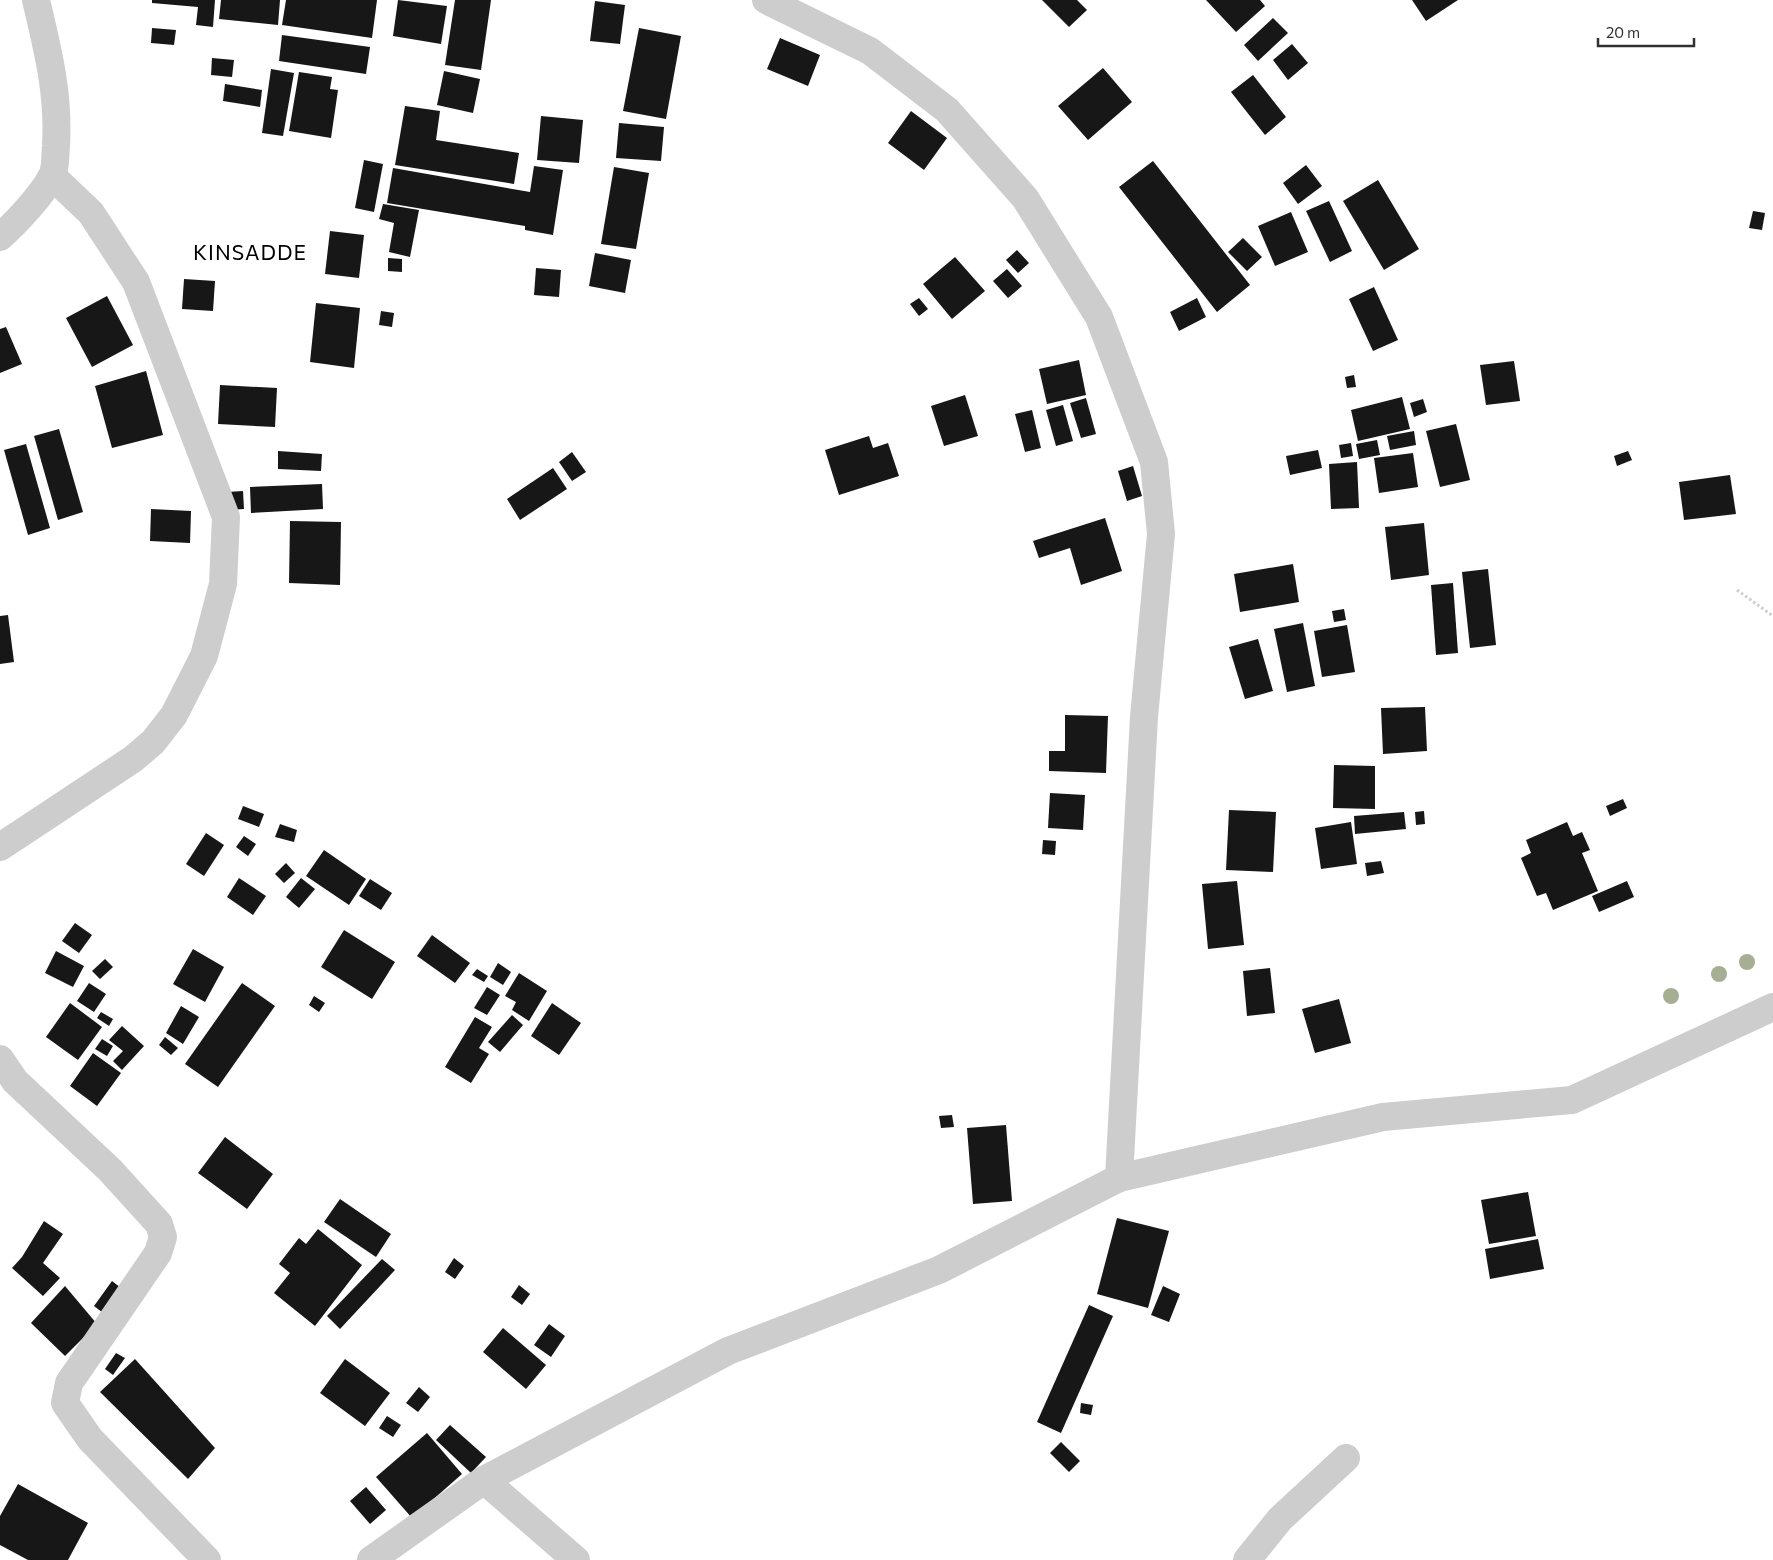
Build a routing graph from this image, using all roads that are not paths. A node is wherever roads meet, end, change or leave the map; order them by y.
1 (36, 0) edge
2 (766, 0) edge
3 (52, 176) junction
4 (0, 237) edge
5 (0, 847) edge
6 (1773, 1007) edge
7 (0, 1059) edge
8 (1118, 1178) junction
9 (1346, 1458) dead end
10 (484, 1480) junction
11 (207, 1560) edge
12 (372, 1560) edge
13 (576, 1560) edge
14 (1247, 1560) edge

1 - 3 street
2 - 8 street
3 - 4 street
3 - 5 street
6 - 8 street
7 - 11 street
8 - 10 street
9 - 14 street
10 - 12 street
10 - 13 street

